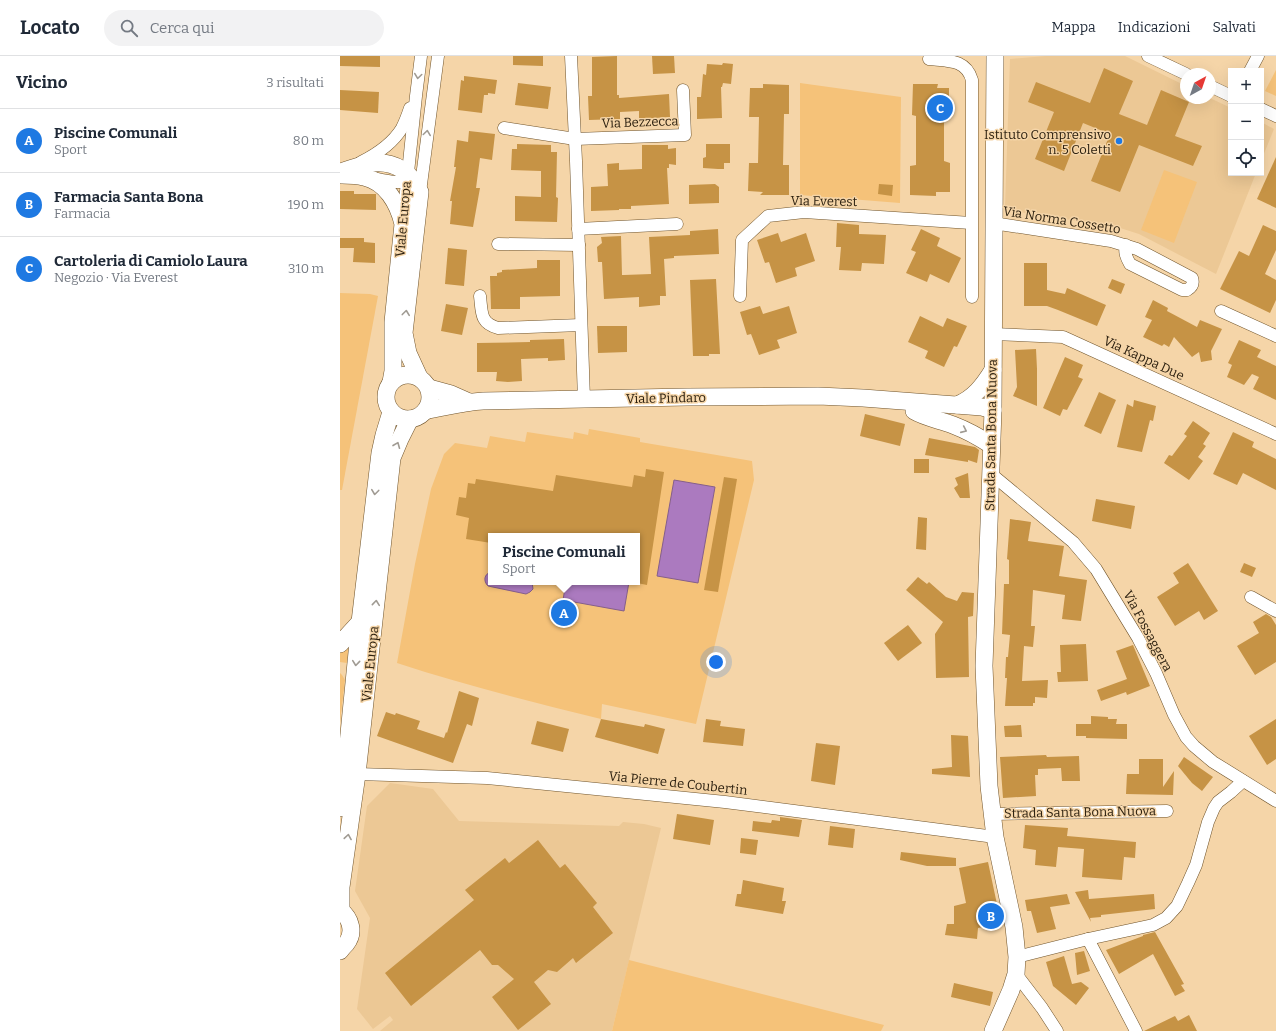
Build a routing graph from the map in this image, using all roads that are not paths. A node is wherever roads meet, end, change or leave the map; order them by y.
1 (421, 56) edge
2 (438, 56) edge
3 (571, 56) edge
4 (930, 56) edge
5 (995, 56) edge
6 (1148, 56) edge
7 (1258, 56) edge
8 (1252, 68) edge
9 (1180, 71) edge
10 (1216, 89) edge
11 (683, 90) dead end
12 (1228, 95) edge
13 (416, 96) junction
14 (1264, 110) edge
15 (1276, 116) edge
16 (504, 128) dead end
17 (574, 139) junction
18 (340, 173) edge
19 (363, 176) junction
20 (414, 180) junction
21 (971, 223) junction
22 (993, 223) junction
23 (403, 224) junction
24 (677, 224) dead end
25 (578, 229) junction
26 (498, 244) dead end
27 (579, 245) junction
28 (1126, 245) junction
29 (480, 296) dead end
30 (740, 296) dead end
31 (972, 296) dead end
32 (1221, 312) dead end
33 (581, 325) junction
34 (993, 334) junction
35 (1276, 336) edge
36 (993, 370) junction
37 (391, 382) junction
38 (424, 383) junction
39 (863, 398) junction
40 (584, 400) junction
41 (469, 402) junction
42 (957, 405) junction
43 (426, 410) junction
44 (914, 411) junction
45 (391, 412) junction
46 (992, 414) junction
47 (410, 419) junction
48 (1276, 434) edge
49 (991, 445) junction
50 (990, 473) junction
51 (1251, 597) dead end
52 (1276, 611) edge
53 (360, 622) junction
54 (340, 644) edge
55 (344, 737) edge
56 (357, 774) junction
57 (1242, 781) junction
58 (1276, 801) edge
59 (340, 808) edge
60 (1167, 811) dead end
61 (992, 814) junction
62 (995, 837) junction
63 (341, 911) edge
64 (1088, 939) junction
65 (341, 949) edge
66 (1017, 957) junction
67 (1016, 974) junction
68 (993, 1031) edge
69 (1057, 1031) edge
70 (1136, 1031) edge

1 -> 13 street, Viale Europa
20 -> 2 street, Viale Europa
3 - 17 street
4 - 21 street
5 - 22 street, Strada Santa Bona Nuova
6 - 9 street
7 - 8 street
10 - 12 street
11 - 17 street, Via Bezzecca
13 - 18 street
13 - 20 street, Viale Europa
14 - 15 street
16 - 17 street, Via Bezzecca
17 - 25 street
18 - 19 street
18 - 20 street
19 - 20 street
19 - 23 street
20 - 23 street, Viale Europa
38 -> 20 street, Viale Europa
21 - 30 street, Via Everest
21 - 31 street
22 - 28 street, Via Norma Cossetto
22 - 34 street, Strada Santa Bona Nuova
23 - 37 street, Viale Europa
24 - 25 street
25 - 27 street
26 - 27 street
27 - 33 street
28 - 28 street, Via Norma Cossetto
29 - 33 street
32 - 35 street
33 - 40 street
34 - 36 street, Strada Santa Bona Nuova
34 - 48 street, Via Kappa Due
36 - 42 street
36 - 46 street, Strada Santa Bona Nuova
37 - 38 street
37 - 45 street, Viale Europa
38 - 41 street, Viale Pindaro
38 - 43 street, Viale Europa
39 - 40 street, Viale Pindaro
39 - 42 street, Viale Pindaro
39 - 44 street, Viale Pindaro
40 - 41 street, Viale Pindaro
41 - 43 street, Viale Pindaro
42 - 46 street, Viale Pindaro
43 - 47 street
44 - 46 street, Viale Pindaro
44 -> 49 street, Viale Pindaro
45 - 47 street
45 -> 53 street, Viale Europa
46 - 49 street, Strada Santa Bona Nuova
56 -> 47 street, Viale Europa
49 - 50 street, Strada Santa Bona Nuova
50 - 57 street, Via Fossaggera
50 - 61 street, Strada Santa Bona Nuova
51 - 52 street
53 - 54 street
53 -> 55 street, Viale Europa
55 - 59 street, Viale Europa
56 - 62 street, Via Pierre de Coubertin
63 -> 56 street, Viale Europa
57 - 58 street, Via Fossaggera
57 - 64 street
60 - 61 street, Strada Santa Bona Nuova
61 - 62 street, Strada Santa Bona Nuova
62 - 66 street, Strada Santa Bona Nuova
63 - 65 street, Viale Europa
64 - 66 street
64 - 70 street
66 - 67 street, Strada Santa Bona Nuova
67 - 68 street, Strada Santa Bona Nuova
67 - 69 street

